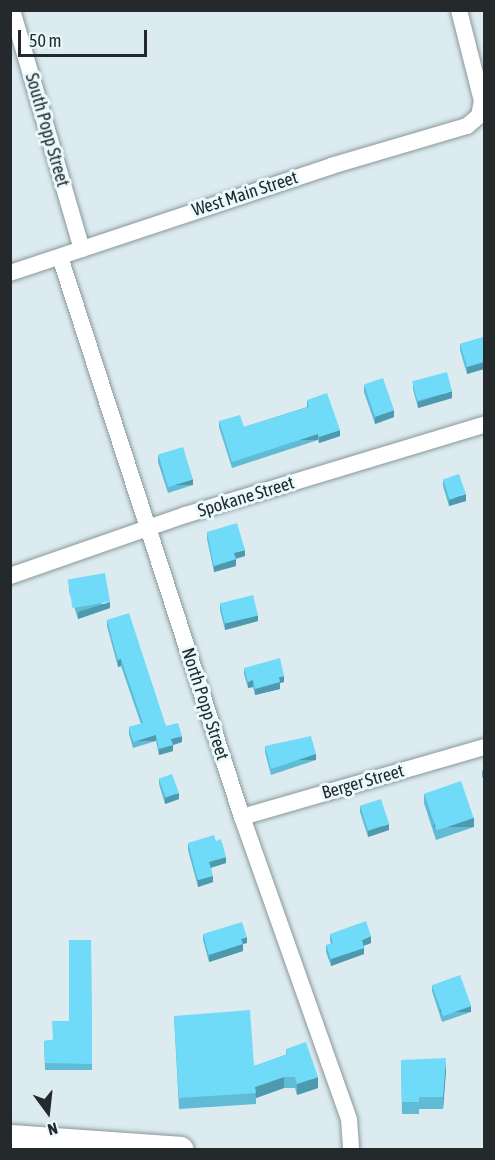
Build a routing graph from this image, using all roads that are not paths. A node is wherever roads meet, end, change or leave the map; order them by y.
1 (12, 10) edge
2 (459, 10) edge
3 (81, 249) junction
4 (60, 257) junction
5 (10, 273) edge
6 (484, 425) edge
7 (148, 531) junction
8 (10, 576) edge
9 (484, 747) edge
10 (242, 818) junction
11 (10, 1138) edge
12 (180, 1149) edge
13 (351, 1149) edge

1 - 3 street, South Popp Street
2 - 3 street, West Main Street
3 - 4 street, West Main Street
4 - 5 street, West Main Street
4 - 7 street, North Popp Street
6 - 7 street, Spokane Street
7 - 8 street, Spokane Street
7 - 10 street, North Popp Street
9 - 10 street, Berger Street
10 - 13 street, North Popp Street
11 - 12 main road

